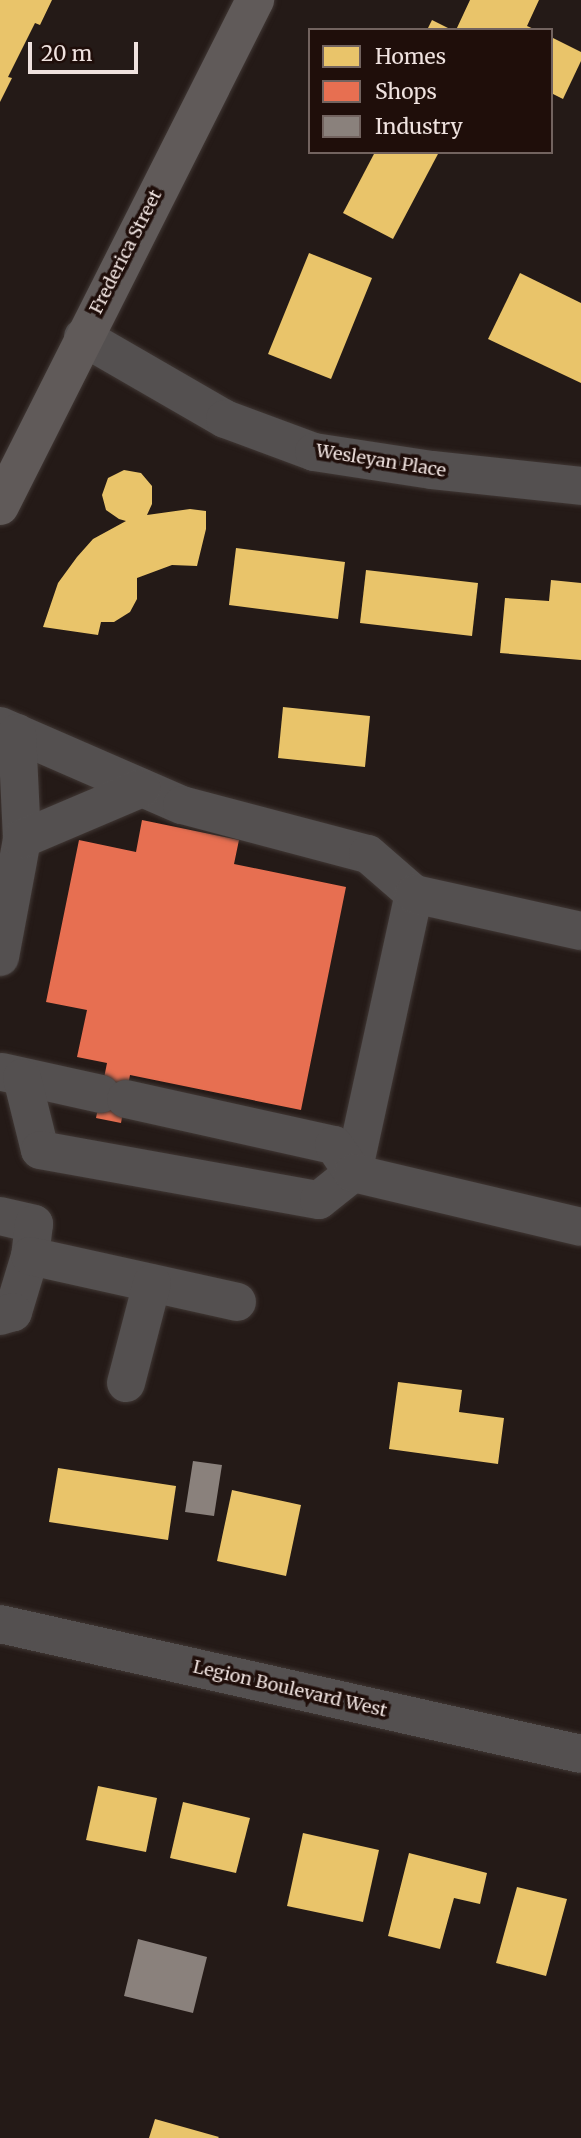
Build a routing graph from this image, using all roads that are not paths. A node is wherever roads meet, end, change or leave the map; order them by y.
1 (255, 0) edge
2 (82, 337) junction
3 (581, 486) edge
4 (4, 488) edge
5 (8, 730) edge
6 (142, 788) junction
7 (22, 839) junction
8 (414, 894) junction
9 (581, 931) edge
10 (0, 957) edge
11 (11, 1075) edge
12 (353, 1172) junction
13 (0, 1216) edge
14 (581, 1227) edge
15 (30, 1256) junction
16 (152, 1283) junction
17 (237, 1302) dead end
18 (0, 1316) edge
19 (127, 1384) dead end
20 (0, 1624) edge
21 (581, 1754) edge

1 - 2 main road, Frederica Street
2 - 3 street, Wesleyan Place
2 - 4 main road, Frederica Street
5 - 6 street
5 - 7 street
6 - 7 street
6 - 8 street
7 - 10 street
8 - 9 street
8 - 12 street
11 - 12 street
11 - 12 street
12 - 14 street
13 - 15 street
15 - 16 street
15 - 18 street
16 - 17 street
16 - 19 street
20 - 21 street, Legion Boulevard West

